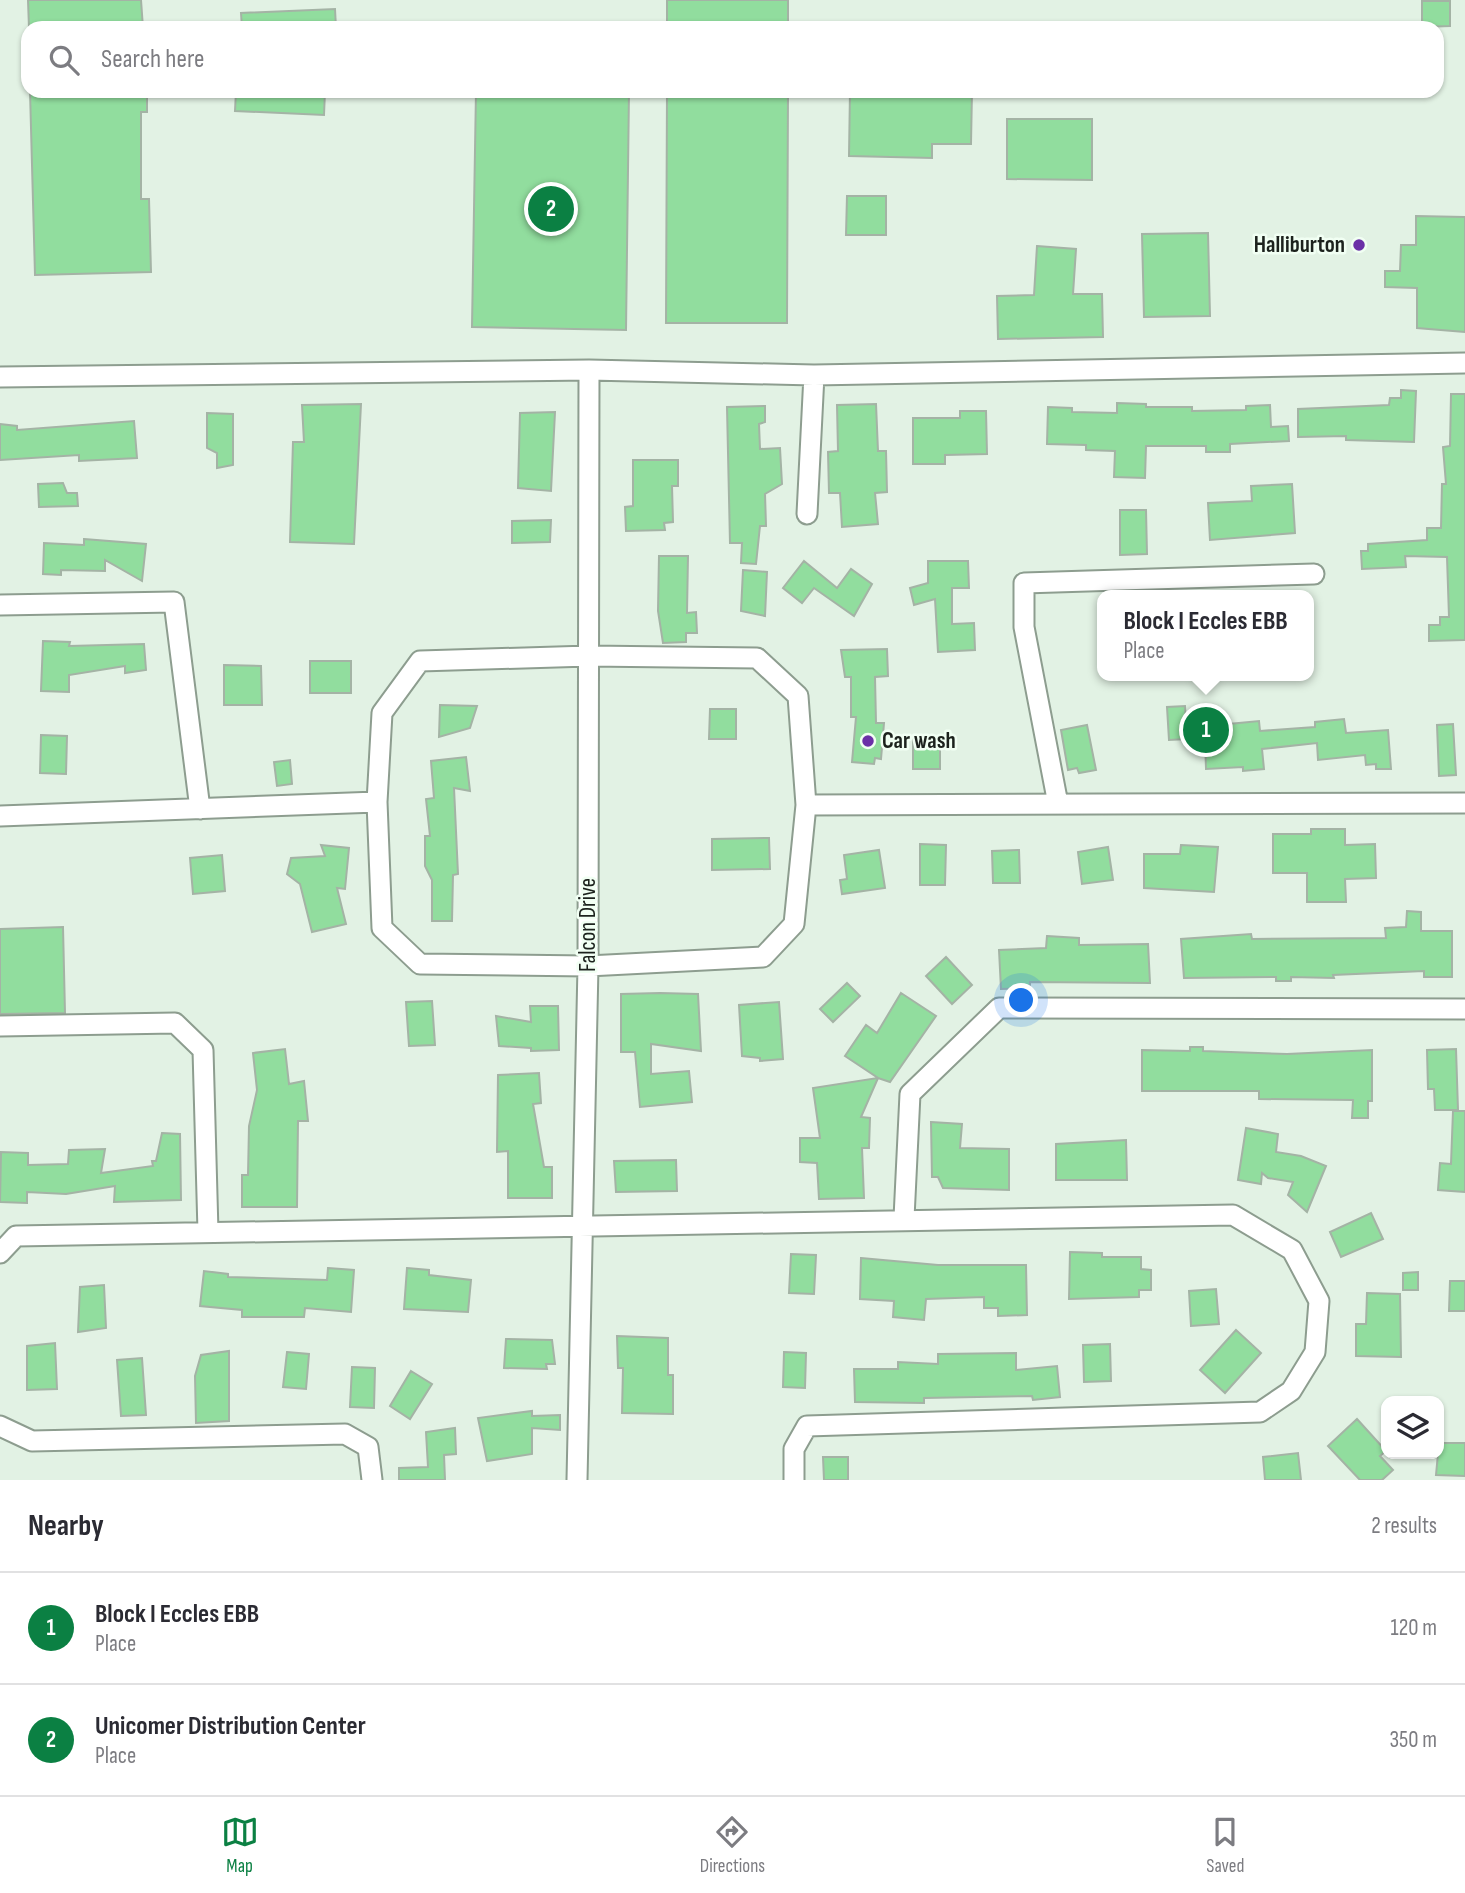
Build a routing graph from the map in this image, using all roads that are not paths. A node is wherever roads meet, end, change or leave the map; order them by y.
1 (1465, 363) edge
2 (589, 369) junction
3 (814, 375) junction
4 (0, 377) edge
5 (807, 514) dead end
6 (1314, 574) dead end
7 (0, 605) edge
8 (589, 656) junction
9 (377, 802) junction
10 (1465, 803) edge
11 (1058, 804) junction
12 (806, 805) junction
13 (200, 809) junction
14 (0, 816) edge
15 (588, 966) junction
16 (1465, 1009) edge
17 (0, 1026) edge
18 (904, 1218) junction
19 (584, 1224) junction
20 (208, 1232) junction
21 (0, 1253) edge
22 (0, 1426) edge
23 (372, 1480) edge
24 (577, 1480) edge
25 (794, 1480) edge

1 - 3 street
2 - 3 street
2 - 4 street
2 - 8 street, Falcon Drive
3 - 5 street
6 - 11 street
7 - 13 street
8 - 9 street
8 - 12 street
8 - 15 street, Falcon Drive
9 - 13 street
9 - 15 street
10 - 11 street
11 - 12 street
12 - 15 street
13 - 14 street
15 - 19 street, Falcon Drive
16 - 18 street
17 - 20 street
18 - 19 street
18 - 25 street
19 - 20 street
19 - 24 street, Falcon Drive
20 - 21 street
22 - 23 street

